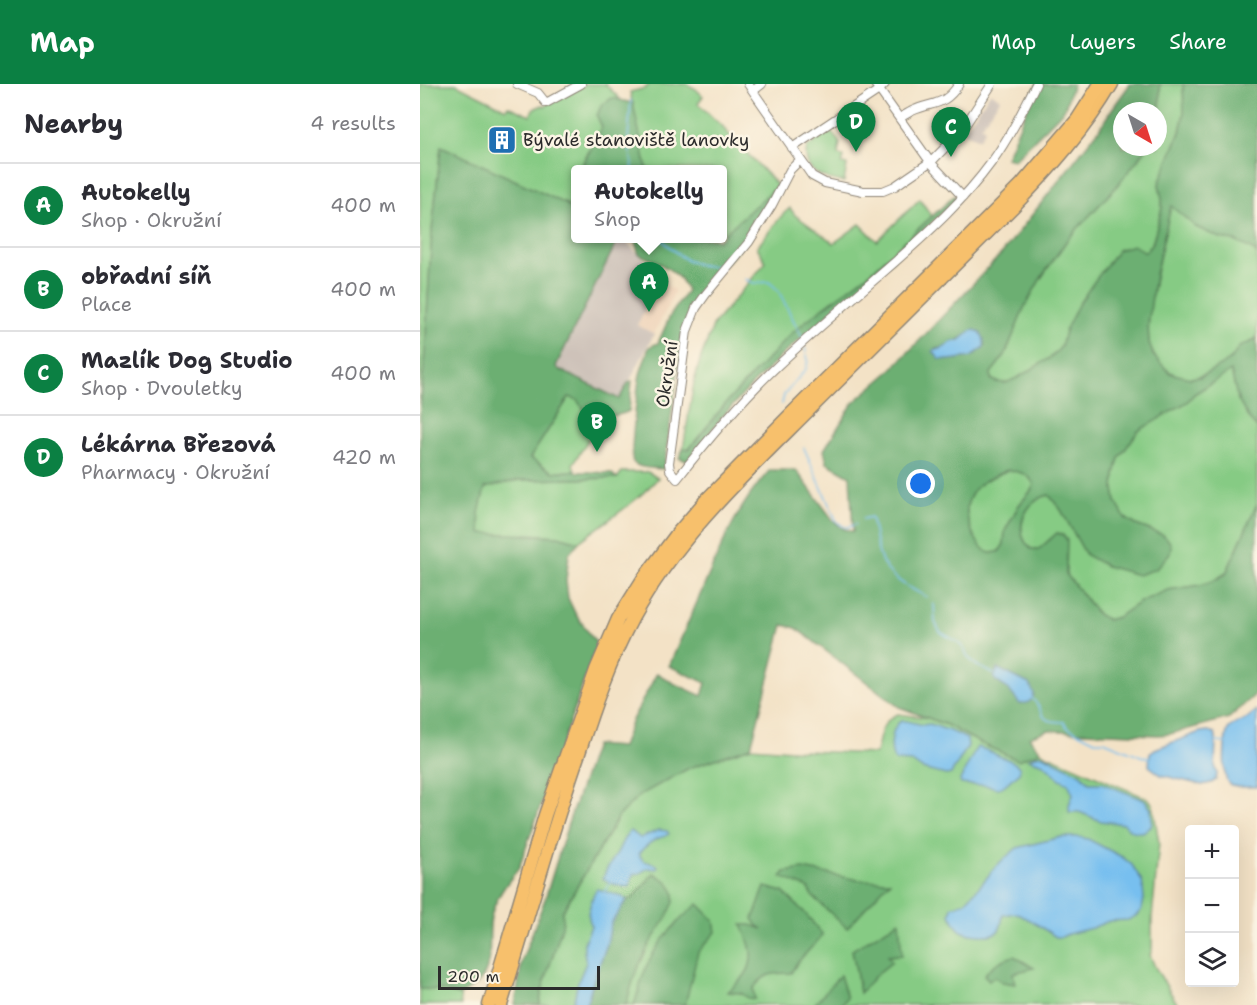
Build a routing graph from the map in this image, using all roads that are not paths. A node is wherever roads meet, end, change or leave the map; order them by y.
1 (517, 84) edge
2 (580, 84) edge
3 (762, 84) edge
4 (959, 84) edge
5 (992, 84) edge
6 (1036, 84) edge
7 (1100, 84) edge
8 (1112, 84) edge
9 (880, 86) edge
10 (750, 87) edge
11 (899, 118) junction
12 (792, 148) junction
13 (800, 160) junction
14 (931, 163) junction
15 (963, 197) junction
16 (624, 622) junction
17 (613, 645) junction
18 (489, 1005) edge
19 (501, 1005) edge

1 - 2 street
3 - 10 street
4 - 11 street
5 - 14 street
6 - 15 street
7 - 16 highway
8 - 16 highway
9 - 11 street
9 - 12 street
10 - 12 street
11 - 14 street
12 - 13 street
13 - 14 street
13 - 15 street, Okružní
14 - 15 street
16 - 17 highway
17 - 18 highway
17 - 19 highway

